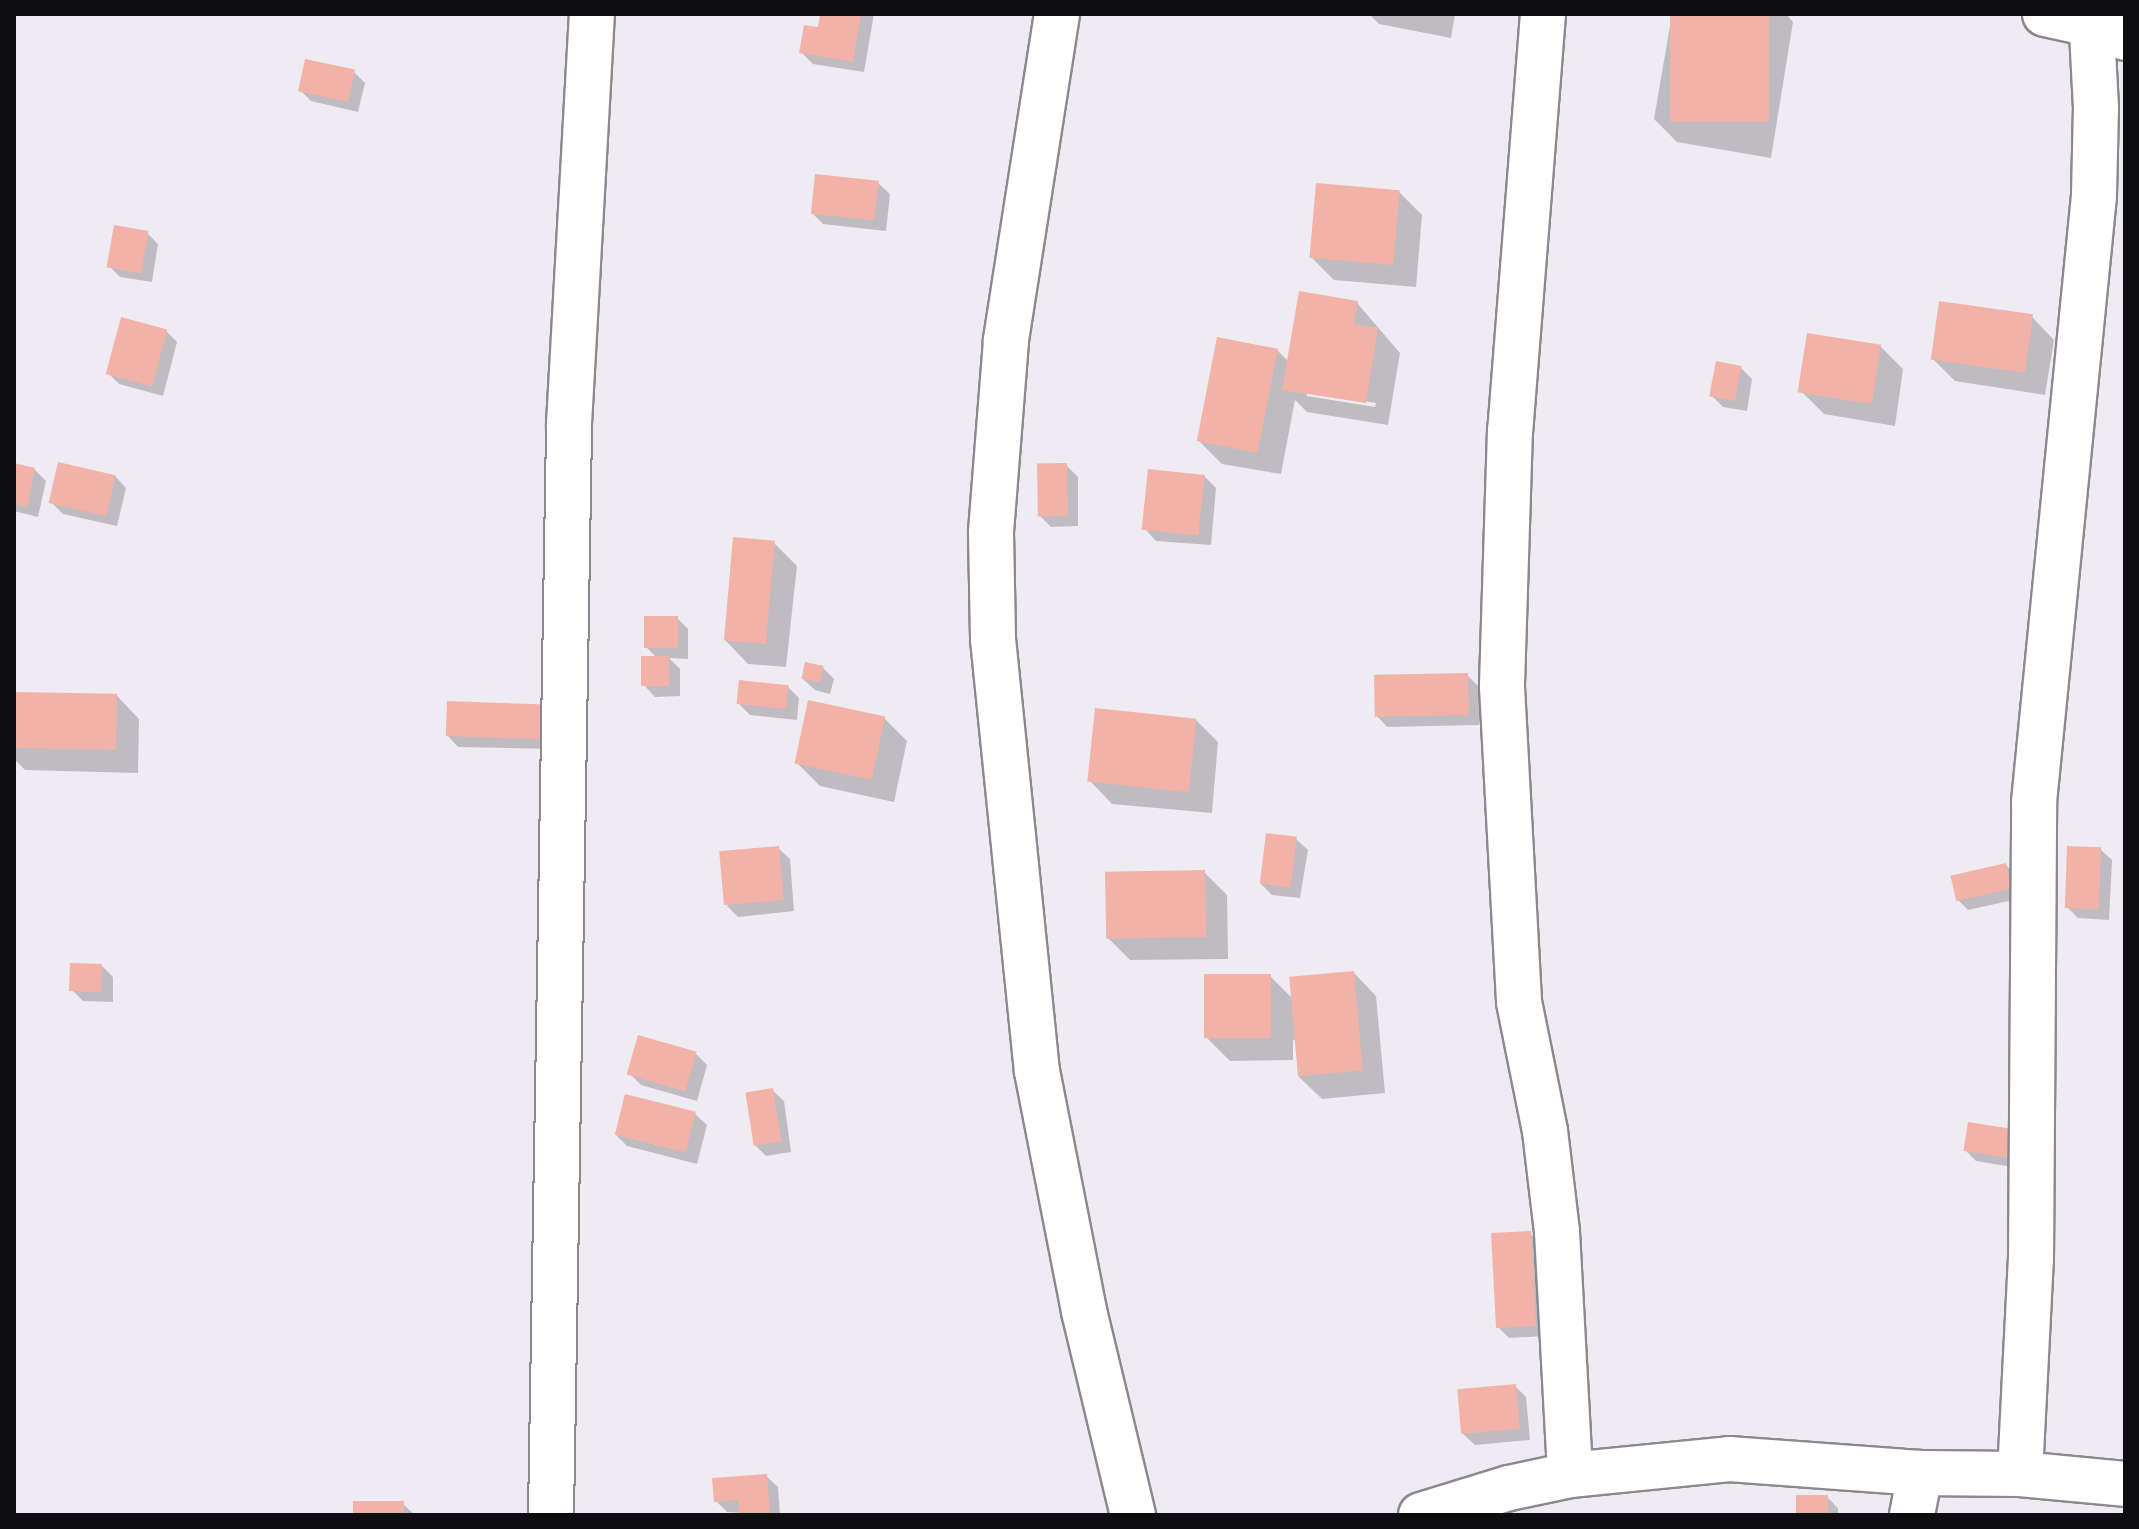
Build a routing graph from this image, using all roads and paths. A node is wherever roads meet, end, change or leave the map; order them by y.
1 (592, 14) edge
2 (1057, 14) edge
3 (1543, 14) edge
4 (2045, 14) edge
5 (2102, 25) edge
6 (1920, 1473) junction
7 (2020, 1474) junction
8 (1570, 1475) junction
9 (2125, 1484) edge
10 (551, 1515) edge
11 (1133, 1515) edge
12 (1421, 1515) edge
13 (1912, 1515) edge

1 - 10 street
2 - 11 street
3 - 8 street
4 - 5 street
5 - 7 street
6 - 7 street
6 - 8 street
6 - 13 street
7 - 9 street
8 - 12 street

